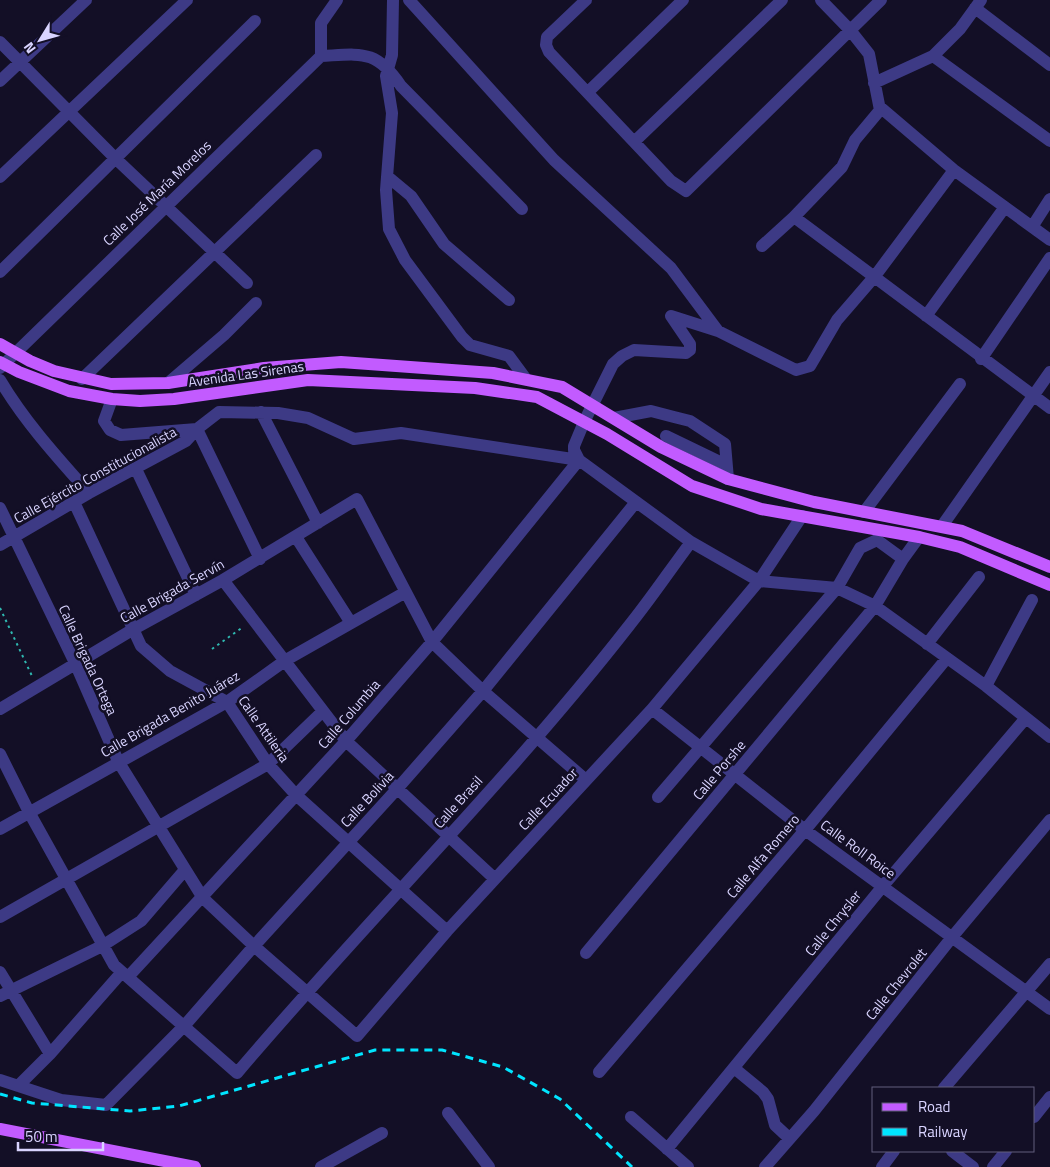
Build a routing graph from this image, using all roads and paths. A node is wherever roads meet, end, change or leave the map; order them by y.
1 (86, 0) edge
2 (187, 0) edge
3 (337, 0) edge
4 (393, 0) edge
5 (408, 0) edge
6 (586, 0) edge
7 (683, 0) edge
8 (782, 0) edge
9 (822, 0) edge
10 (881, 0) edge
11 (978, 4) edge
12 (255, 21) dead end
13 (850, 30) junction
14 (0, 42) edge
15 (321, 56) junction
16 (933, 56) junction
17 (20, 62) junction
18 (1050, 65) edge
19 (388, 68) junction
20 (0, 81) edge
21 (874, 83) junction
22 (588, 92) junction
23 (880, 110) junction
24 (69, 112) junction
25 (635, 141) junction
26 (1050, 141) edge
27 (316, 155) dead end
28 (115, 158) junction
29 (954, 170) junction
30 (387, 176) junction
31 (0, 177) edge
32 (1050, 199) edge
33 (166, 206) junction
34 (1005, 207) junction
35 (522, 209) dead end
36 (794, 217) junction
37 (1032, 227) junction
38 (1050, 240) edge
39 (762, 246) dead end
40 (216, 252) junction
41 (1050, 258) edge
42 (0, 272) edge
43 (875, 276) junction
44 (247, 283) dead end
45 (509, 300) dead end
46 (256, 303) dead end
47 (926, 316) junction
48 (718, 331) junction
49 (0, 344) edge
50 (14, 352) junction
51 (981, 358) junction
52 (1, 364) edge
53 (1050, 372) edge
54 (82, 379) junction
55 (526, 379) junction
56 (0, 380) edge
57 (168, 383) junction
58 (960, 384) dead end
59 (1032, 394) junction
60 (112, 399) junction
61 (594, 405) junction
62 (1050, 408) edge
63 (261, 412) junction
64 (674, 417) junction
65 (614, 418) junction
66 (584, 422) junction
67 (197, 429) junction
68 (663, 441) junction
69 (578, 460) junction
70 (726, 465) junction
71 (136, 469) junction
72 (728, 479) junction
73 (89, 493) junction
74 (74, 502) junction
75 (636, 502) junction
76 (0, 508) edge
77 (864, 512) junction
78 (802, 516) junction
79 (318, 523) junction
80 (942, 526) junction
81 (878, 536) junction
82 (919, 536) junction
83 (296, 537) junction
84 (14, 538) junction
85 (691, 542) junction
86 (0, 545) edge
87 (260, 559) junction
88 (903, 559) junction
89 (1050, 567) edge
90 (979, 577) dead end
91 (224, 580) junction
92 (759, 581) junction
93 (1050, 585) edge
94 (837, 588) junction
95 (404, 592) junction
96 (196, 595) junction
97 (1032, 600) dead end
98 (875, 606) junction
99 (0, 608) edge
100 (254, 620) junction
101 (351, 623) junction
102 (132, 630) junction
103 (432, 642) junction
104 (927, 644) junction
105 (212, 648) dead end
106 (947, 658) junction
107 (286, 660) junction
108 (76, 665) junction
109 (986, 686) junction
110 (38, 687) junction
111 (483, 691) junction
112 (227, 702) junction
113 (0, 709) edge
114 (652, 709) junction
115 (323, 711) junction
116 (1025, 719) junction
117 (1049, 735) edge
118 (537, 737) junction
119 (346, 741) junction
120 (700, 749) junction
121 (0, 754) edge
122 (118, 761) junction
123 (268, 764) junction
124 (734, 775) junction
125 (586, 780) junction
126 (397, 789) junction
127 (296, 795) junction
128 (658, 797) dead end
129 (29, 812) junction
130 (1050, 820) edge
131 (158, 828) junction
132 (0, 829) edge
133 (805, 830) junction
134 (449, 835) junction
135 (348, 842) junction
136 (184, 871) junction
137 (495, 879) junction
138 (66, 880) junction
139 (883, 886) junction
140 (401, 888) junction
141 (203, 898) junction
142 (0, 917) edge
143 (447, 931) junction
144 (953, 936) junction
145 (102, 946) junction
146 (254, 946) junction
147 (586, 953) dead end
148 (1050, 964) edge
149 (0, 972) edge
150 (125, 974) junction
151 (1026, 990) junction
152 (307, 991) junction
153 (5, 992) edge
154 (1050, 1009) edge
155 (184, 1025) junction
156 (357, 1036) joint
157 (50, 1054) junction
158 (734, 1068) junction
159 (599, 1072) dead end
160 (0, 1080) edge
161 (18, 1086) junction
162 (945, 1087) edge
163 (1050, 1097) edge
164 (448, 1113) dead end
165 (1035, 1116) edge
166 (631, 1117) dead end
167 (0, 1129) edge
168 (382, 1133) dead end
169 (789, 1138) junction
170 (667, 1149) junction
171 (893, 1152) edge
172 (953, 1152) edge
173 (1005, 1152) edge
174 (195, 1167) edge
175 (321, 1167) edge
176 (489, 1167) edge
177 (688, 1167) edge
178 (765, 1167) edge
179 (882, 1167) edge
180 (973, 1167) edge
181 (993, 1167) edge

1 - 17 street
2 - 24 street
3 - 15 street
4 - 19 street
5 - 48 street
6 - 22 street
7 - 22 street
8 - 25 street
9 - 13 street
10 - 13 street
11 - 16 street
11 - 18 street
12 - 28 street
13 - 21 street
13 - 25 street
14 - 17 street
15 - 19 street
15 - 33 street, Calle José María Morelos
16 - 21 street
16 - 26 street
17 - 20 street
17 - 24 street
19 - 30 street
19 - 35 street
21 - 23 street
22 - 25 street
23 - 29 street
23 - 36 street
24 - 28 street
24 - 31 street
27 - 40 street
28 - 33 street
28 - 42 street
29 - 34 street
29 - 43 street
30 - 45 street
30 - 55 street
32 - 37 street
33 - 40 street
33 - 50 street, Calle José María Morelos
34 - 37 street
34 - 47 street
36 - 39 street
36 - 43 street
37 - 38 street
40 - 44 street
40 - 54 street
41 - 51 street
43 - 47 street
43 - 48 street
46 - 57 street
47 - 51 street
48 - 61 street
49 - 50 main road, Avenida Las Sirenas
50 - 52 street, Calle José María Morelos
50 - 54 main road, Avenida Las Sirenas
51 - 59 street
52 - 60 main road, Avenida Las Sirenas
53 - 59 street
54 - 57 main road, Avenida Las Sirenas
55 - 57 main road, Avenida Las Sirenas
55 - 61 main road, Avenida Las Sirenas
56 - 73 street
58 - 77 street
59 - 62 street
59 - 80 street
60 - 66 main road, Avenida Las Sirenas
60 - 67 street
61 - 65 main road, Avenida Las Sirenas
61 - 66 street
63 - 67 street, Calle Ejército Constitucionalista
63 - 69 street, Calle Ejército Constitucionalista
63 - 79 street
64 - 65 street
64 - 68 street
64 - 70 street
65 - 68 main road, Avenida Las Sirenas
66 - 69 street
66 - 78 main road, Avenida Las Sirenas
67 - 71 street, Calle Ejército Constitucionalista
67 - 87 street
68 - 70 street
68 - 72 main road, Avenida Las Sirenas
69 - 75 street
69 - 103 street, Calle Columbia
70 - 72 street
71 - 73 street, Calle Ejército Constitucionalista
71 - 96 street
72 - 77 main road, Avenida Las Sirenas
73 - 74 street, Calle Ejército Constitucionalista
74 - 84 street, Calle Ejército Constitucionalista
74 - 102 street, Calle Attileria
75 - 85 street
75 - 111 street, Calle Bolivia
76 - 84 street, Calle Brigada Ortega
77 - 80 main road, Avenida Las Sirenas
78 - 81 main road, Avenida Las Sirenas
78 - 92 street, Calle Ecuador
79 - 83 street, Calle Brigada Servín
79 - 95 street, Calle Brigada Servín
80 - 89 main road, Avenida Las Sirenas
81 - 82 main road, Avenida Las Sirenas
81 - 88 street
81 - 94 street
82 - 88 street, Calle Porshe
82 - 93 main road, Avenida Las Sirenas
83 - 87 street, Calle Brigada Servín
83 - 101 street
84 - 86 street, Calle Ejército Constitucionalista
84 - 108 street, Calle Brigada Ortega
85 - 92 street
85 - 118 street, Calle Brasil
87 - 91 street, Calle Brigada Servín
88 - 98 street, Calle Porshe
90 - 104 street
91 - 96 street, Calle Brigada Servín
91 - 100 street
92 - 94 street
92 - 114 street, Calle Ecuador
94 - 98 street
94 - 120 street
95 - 101 street, Calle Brigada Benito Juárez
95 - 103 street
96 - 102 street, Calle Brigada Servín
97 - 109 street
98 - 104 street
98 - 124 street, Calle Porshe
99 - 110 path
100 - 105 path
100 - 107 street
101 - 107 street, Calle Brigada Benito Juárez
102 - 108 street, Calle Brigada Servín
102 - 112 street, Calle Attileria
103 - 111 street
103 - 119 street, Calle Columbia
104 - 106 street
106 - 109 street
106 - 133 street, Calle Alfa Romero
107 - 112 street, Calle Brigada Benito Juárez
107 - 115 street
108 - 110 street, Calle Brigada Servín
108 - 122 street, Calle Brigada Ortega
109 - 116 street
110 - 113 street, Calle Brigada Servín
111 - 118 street
111 - 126 street, Calle Bolivia
112 - 122 street, Calle Brigada Benito Juárez
112 - 123 street, Calle Attileria
114 - 120 street, Calle Roll Roice
114 - 125 street, Calle Ecuador
115 - 119 street
115 - 123 street
116 - 117 street
116 - 139 street, Calle Chrysler
118 - 125 street
118 - 134 street, Calle Brasil
119 - 126 street
119 - 127 street, Calle Columbia
120 - 124 street, Calle Roll Roice
120 - 128 street
121 - 129 street
122 - 129 street, Calle Brigada Benito Juárez
122 - 131 street, Calle Brigada Ortega
123 - 127 street, Calle Attileria
123 - 131 street
124 - 133 street, Calle Roll Roice
124 - 147 street, Calle Porshe
125 - 137 street, Calle Ecuador
126 - 134 street
126 - 135 street, Calle Bolivia
127 - 135 street, Calle Attileria
127 - 141 street, Calle Columbia
129 - 132 street, Calle Brigada Benito Juárez
129 - 138 street
130 - 144 street, Calle Chevrolet
131 - 136 street, Calle Brigada Ortega
131 - 138 street
133 - 139 street, Calle Roll Roice
133 - 159 street, Calle Alfa Romero
134 - 137 street
134 - 140 street, Calle Brasil
135 - 140 street, Calle Attileria
135 - 146 street, Calle Bolivia
136 - 141 street, Calle Brigada Ortega
136 - 145 street
137 - 143 street, Calle Ecuador
138 - 142 street
138 - 145 street
139 - 144 street, Calle Roll Roice
139 - 158 street, Calle Chrysler
140 - 143 street, Calle Attileria
140 - 152 street, Calle Brasil
141 - 146 street, Calle Brigada Ortega
141 - 150 street, Calle Columbia
143 - 156 street, Calle Ecuador
144 - 151 street, Calle Roll Roice
144 - 169 street, Calle Chevrolet
145 - 150 street
145 - 153 street
146 - 152 street, Calle Brigada Ortega
146 - 155 street, Calle Bolivia
148 - 151 street
149 - 153 street
150 - 155 street
150 - 157 street, Calle Columbia
151 - 154 street, Calle Roll Roice
151 - 162 street
152 - 155 street, Calle Brasil
152 - 156 street, Calle Brigada Ortega
153 - 157 street
155 - 161 street, Calle Bolivia
157 - 161 street, Calle Columbia
158 - 169 street
158 - 170 street, Calle Chrysler
160 - 161 street
163 - 165 street
164 - 176 street
166 - 170 street
167 - 174 main road
168 - 175 street
169 - 178 street, Calle Chevrolet
170 - 177 street
171 - 179 street
172 - 180 street
173 - 181 street

